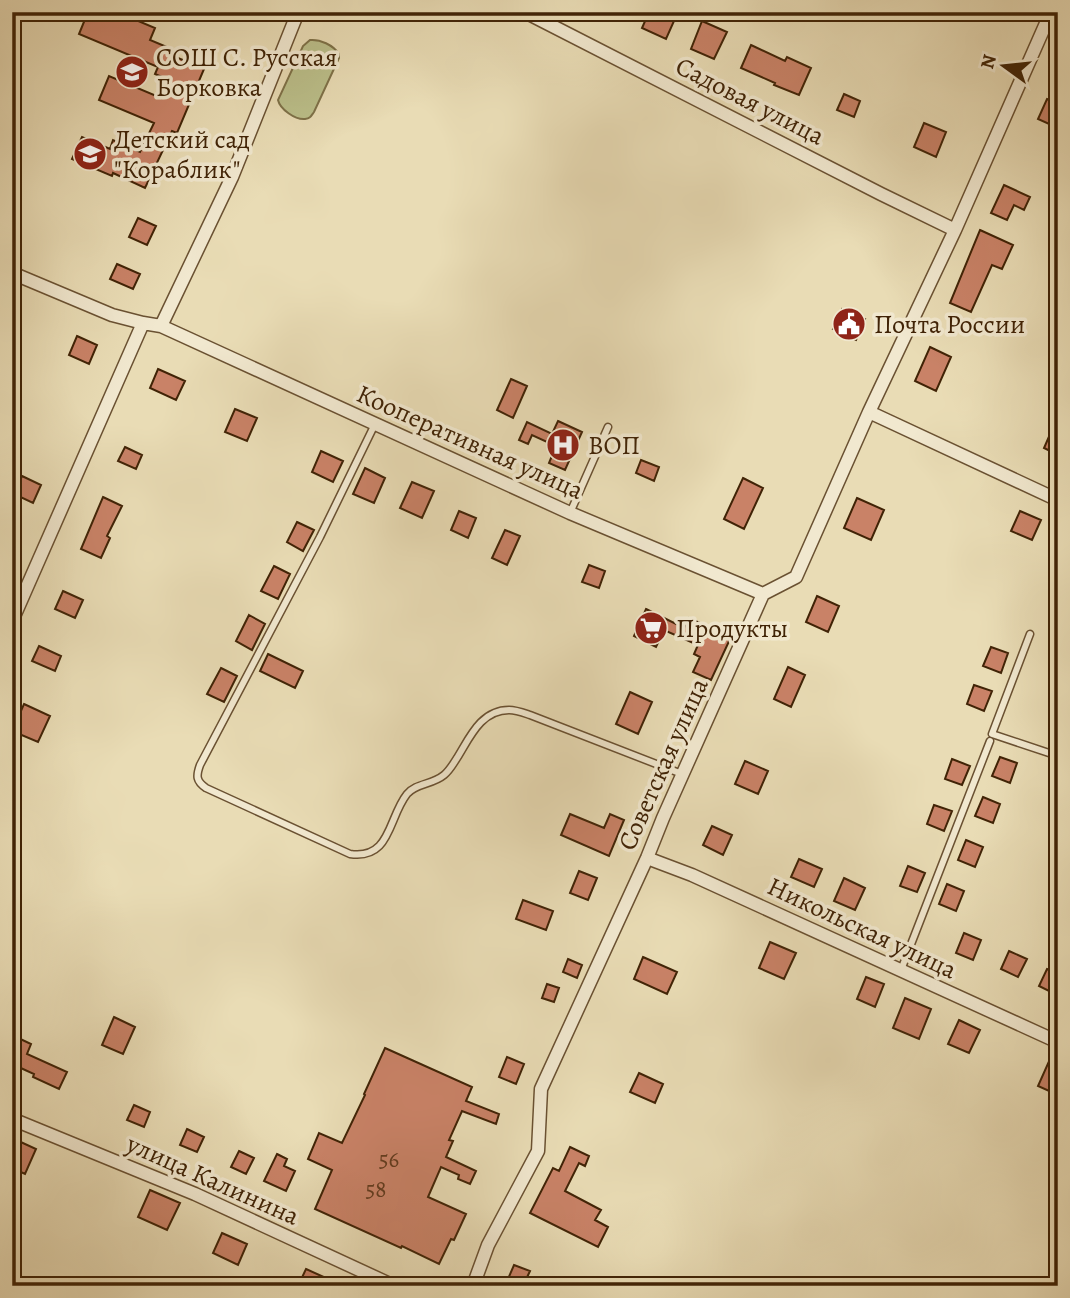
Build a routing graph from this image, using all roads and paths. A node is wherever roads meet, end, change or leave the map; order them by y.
1 (298, 12) edge
2 (525, 12) edge
3 (1051, 12) edge
4 (955, 230) junction
5 (12, 273) edge
6 (143, 323) junction
7 (161, 326) junction
8 (869, 412) junction
9 (375, 424) junction
10 (608, 427) dead end
11 (1058, 500) edge
12 (570, 513) junction
13 (763, 594) junction
14 (12, 621) edge
15 (1030, 634) dead end
16 (990, 741) dead end
17 (1058, 756) edge
18 (682, 774) junction
19 (647, 858) junction
20 (901, 970) junction
21 (1058, 1042) edge
22 (12, 1119) edge
23 (394, 1286) edge
24 (473, 1286) edge

1 - 7 street
2 - 4 street, Садовая улица
3 - 4 street
4 - 8 street
5 - 6 street
6 - 7 street, Кооперативная улица
6 - 14 street
7 - 9 street, Кооперативная улица
8 - 11 street
8 - 13 street
9 - 12 street, Кооперативная улица
9 - 18 lane
10 - 12 lane
12 - 13 street, Кооперативная улица
13 - 18 street, Советская улица
15 - 17 lane
16 - 20 lane
18 - 19 street, Советская улица
19 - 20 street, Никольская улица
19 - 24 street, Советская улица
20 - 21 street, Никольская улица
22 - 23 street, улица Калинина

